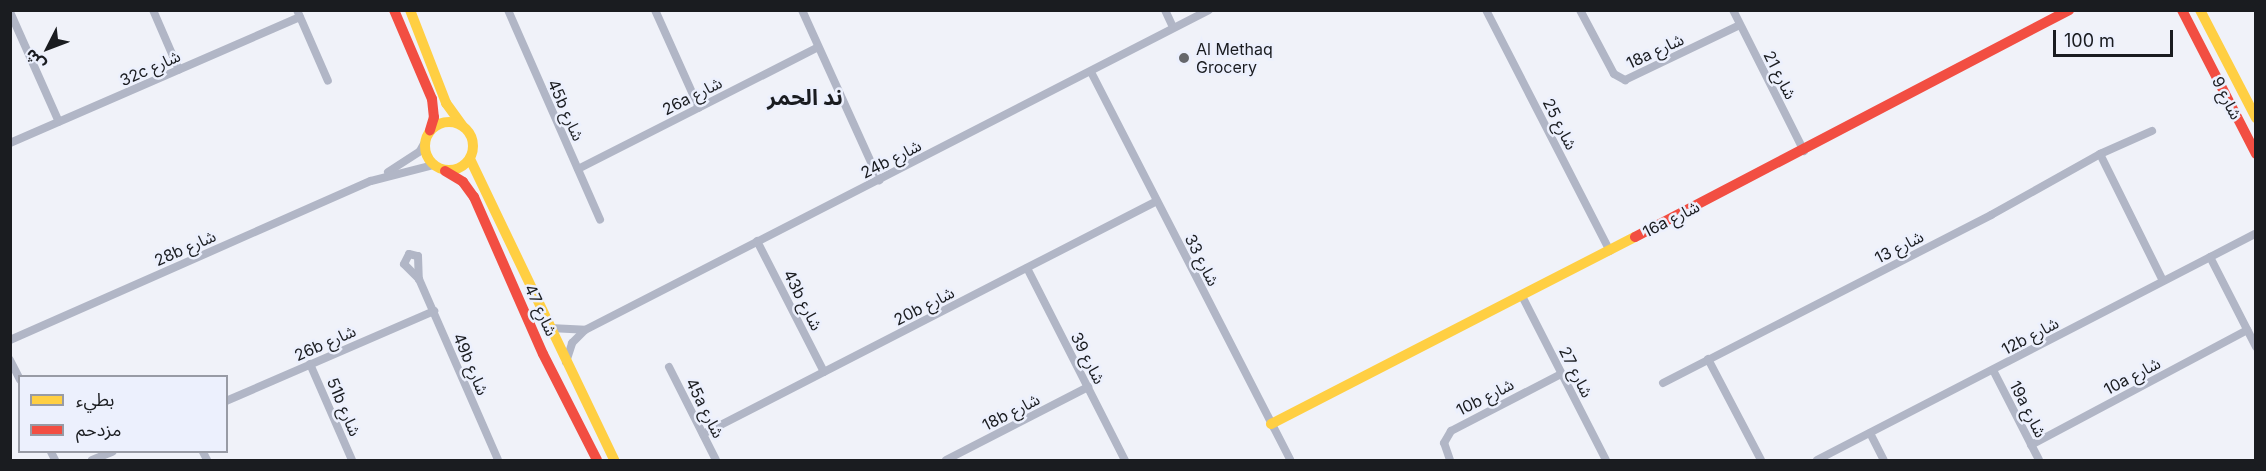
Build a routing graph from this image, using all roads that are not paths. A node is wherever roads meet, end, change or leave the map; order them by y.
1 (153, 10) edge
2 (394, 10) edge
3 (410, 10) edge
4 (507, 10) edge
5 (655, 10) edge
6 (802, 10) edge
7 (1165, 10) edge
8 (1209, 10) edge
9 (1486, 10) edge
10 (1580, 10) edge
11 (1733, 10) edge
12 (2069, 10) edge
13 (2182, 10) edge
14 (2200, 10) edge
15 (10, 12) edge
16 (298, 14) edge
17 (1740, 25) junction
18 (1173, 27) junction
19 (818, 47) junction
20 (179, 70) junction
21 (1091, 72) junction
22 (328, 81) dead end
23 (699, 108) junction
24 (2256, 118) edge
25 (59, 122) junction
26 (462, 125) junction
27 (2152, 131) dead end
28 (427, 139) junction
29 (10, 143) edge
30 (1804, 151) junction
31 (2100, 154) junction
32 (2256, 154) edge
33 (470, 159) junction
34 (434, 165) junction
35 (578, 169) junction
36 (445, 171) junction
37 (879, 180) junction
38 (371, 181) junction
39 (1157, 201) junction
40 (600, 220) dead end
41 (2255, 233) edge
42 (758, 242) junction
43 (1610, 250) junction
44 (2210, 257) junction
45 (1027, 268) junction
46 (419, 279) dead end
47 (2162, 279) junction
48 (1522, 296) junction
49 (434, 311) junction
50 (550, 328) junction
51 (585, 330) junction
52 (2247, 330) junction
53 (10, 340) edge
54 (2256, 347) edge
55 (10, 360) edge
56 (1708, 360) junction
57 (566, 363) junction
58 (310, 364) junction
59 (669, 367) dead end
60 (1993, 370) junction
61 (824, 372) junction
62 (1561, 374) junction
63 (18, 376) edge
64 (1663, 383) dead end
65 (1088, 387) junction
66 (228, 400) edge
67 (1271, 424) junction
68 (1870, 433) junction
69 (703, 434) junction
70 (2031, 445) junction
71 (110, 453) edge
72 (92, 460) edge
73 (352, 460) edge
74 (498, 460) edge
75 (597, 460) edge
76 (614, 460) edge
77 (716, 460) edge
78 (946, 460) edge
79 (1125, 460) edge
80 (1290, 460) edge
81 (1450, 460) edge
82 (1606, 460) edge
83 (1761, 460) edge
84 (1817, 460) edge
85 (1884, 460) edge
86 (2039, 460) edge

1 - 20 street
2 - 28 street
3 - 26 street
4 - 35 street, 45b شارع
5 - 23 street
6 - 19 street
7 - 18 street
8 - 18 street, 24b شارع
9 - 43 street, شارع 25
10 - 17 street, 18a شارع
11 - 17 street, شارع 21
12 - 30 street, 16a شارع
13 - 32 street, شارع 9
14 - 24 street, شارع 9
15 - 25 street
16 - 20 street, 32c شارع
16 - 22 street
17 - 30 street, شارع 21
18 - 21 street, 24b شارع
19 - 23 street, 26a شارع
19 - 37 street
20 - 25 street, 32c شارع
21 - 37 street, 24b شارع
21 - 39 street, شارع 33
23 - 35 street, 26a شارع
25 - 29 street, 32c شارع
26 - 28 street
26 - 33 street
27 - 31 street, شارع 13
28 - 34 street
28 - 38 street, 28b شارع
30 - 43 street, 16a شارع
31 - 47 street
31 - 56 street, شارع 13
33 - 36 street
33 - 50 street, شارع 47
34 - 36 street
34 - 38 street, 28b شارع
35 - 40 street, 45b شارع
36 - 75 street, شارع 47
37 - 42 street, 24b شارع
38 - 53 street, 28b شارع
39 - 45 street, 20b شارع
39 - 67 street, شارع 33
41 - 44 street, 12b شارع
42 - 51 street, 24b شارع
42 - 61 street, 43b شارع
43 - 48 street, 16a شارع
44 - 47 street, 12b شارع
44 - 52 street
45 - 61 street, 20b شارع
45 - 65 street, شارع 39
46 - 49 street, 49b شارع
47 - 60 street, 12b شارع
48 - 62 street, شارع 27
48 - 67 street, 16a شارع
49 - 58 street, 26b شارع
49 - 74 street, 49b شارع
50 - 51 street
50 - 57 street, شارع 47
51 - 57 street, 24b شارع
52 - 54 street
52 - 70 street, 10a شارع
55 - 63 street
56 - 64 street, شارع 13
56 - 83 street
57 - 76 street, شارع 47
58 - 66 street, 26b شارع
58 - 73 street, 51b شارع
59 - 69 street, 45a شارع
60 - 68 street, 12b شارع
60 - 70 street, 19a شارع
61 - 69 street, 20b شارع
62 - 81 street, 10b شارع
62 - 82 street, شارع 27
65 - 78 street, 18b شارع
65 - 79 street, شارع 39
67 - 80 street, شارع 33
68 - 84 street, 12b شارع
68 - 85 street
69 - 77 street, 45a شارع
70 - 86 street, 19a شارع
71 - 72 street

